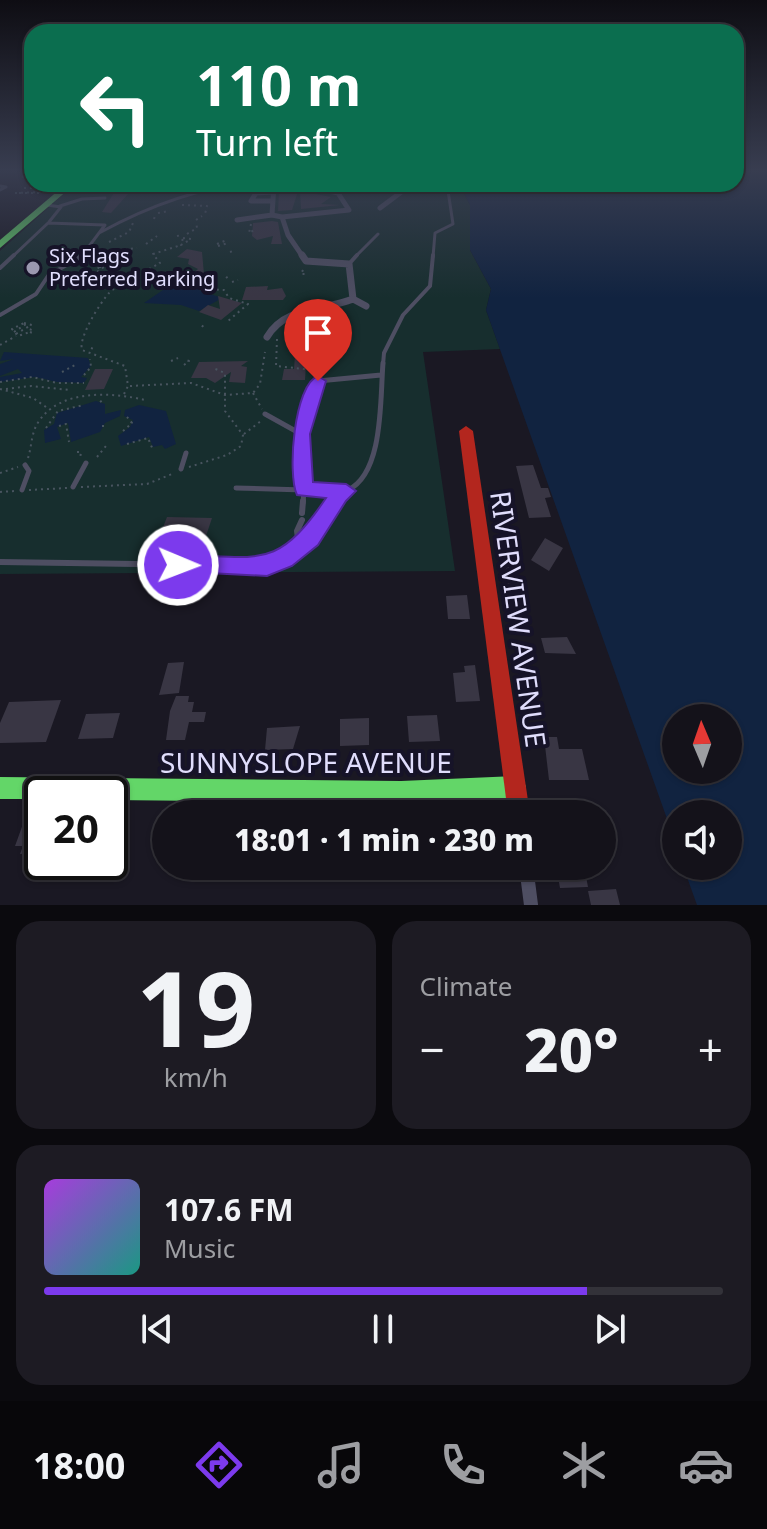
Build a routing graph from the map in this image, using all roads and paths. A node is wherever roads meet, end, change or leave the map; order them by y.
1 (32, 213) edge
2 (49, 213) edge
3 (136, 213) edge
4 (204, 213) edge
5 (318, 213) edge
6 (451, 213) edge
7 (272, 215) joint
8 (282, 217) junction
9 (250, 219) junction
10 (237, 220) dead end
11 (48, 223) junction
12 (254, 230) dead end
13 (99, 233) junction
14 (187, 234) dead end
15 (378, 234) dead end
16 (182, 235) dead end
17 (157, 236) dead end
18 (177, 236) dead end
19 (228, 242) dead end
20 (146, 244) dead end
21 (0, 245) edge
22 (181, 245) dead end
23 (218, 245) dead end
24 (137, 248) dead end
25 (119, 250) dead end
26 (111, 255) dead end
27 (123, 255) dead end
28 (106, 263) dead end
29 (349, 264) junction
30 (0, 268) edge
31 (108, 268) dead end
32 (113, 269) dead end
33 (101, 272) dead end
34 (230, 275) dead end
35 (201, 276) dead end
36 (238, 280) dead end
37 (353, 299) junction
38 (366, 306) dead end
39 (0, 315) edge
40 (228, 321) dead end
41 (299, 321) dead end
42 (205, 323) dead end
43 (29, 324) junction
44 (9, 326) dead end
45 (299, 326) dead end
46 (14, 327) junction
47 (202, 327) dead end
48 (279, 330) dead end
49 (30, 332) junction
50 (275, 333) dead end
51 (15, 334) junction
52 (35, 334) dead end
53 (267, 337) dead end
54 (308, 340) dead end
55 (0, 345) edge
56 (265, 352) dead end
57 (90, 359) dead end
58 (171, 361) dead end
59 (75, 365) dead end
60 (184, 365) dead end
61 (304, 365) dead end
62 (213, 368) dead end
63 (62, 372) dead end
64 (84, 375) dead end
65 (381, 375) junction
66 (0, 382) edge
67 (84, 383) dead end
68 (128, 386) junction
69 (0, 389) edge
70 (6, 389) junction
71 (70, 390) dead end
72 (124, 394) junction
73 (225, 395) junction
74 (145, 400) dead end
75 (84, 405) dead end
76 (46, 407) dead end
77 (265, 414) dead end
78 (127, 417) dead end
79 (59, 426) dead end
80 (102, 426) dead end
81 (107, 426) dead end
82 (46, 428) dead end
83 (123, 431) dead end
84 (466, 431) dead end
85 (301, 434) junction
86 (69, 442) dead end
87 (127, 444) dead end
88 (106, 446) dead end
89 (153, 450) dead end
90 (77, 452) dead end
91 (186, 453) dead end
92 (80, 457) dead end
93 (97, 457) dead end
94 (86, 463) dead end
95 (25, 465) junction
96 (181, 469) junction
97 (0, 473) edge
98 (73, 487) junction
99 (236, 488) dead end
100 (22, 490) junction
101 (304, 490) junction
102 (346, 491) junction
103 (0, 492) edge
104 (299, 545) junction
105 (0, 562) edge
106 (515, 787) junction
107 (0, 788) edge
108 (517, 800) edge
109 (528, 880) edge
110 (531, 905) edge

1 - 21 street
2 - 11 lane
3 - 13 lane
4 - 14 path
5 - 8 street
6 - 65 lane
7 - 8 street
7 - 9 street
8 - 29 street
9 - 10 street
9 - 12 path
11 - 13 lane
11 - 30 lane
13 - 39 lane
15 - 29 lane
16 - 18 path
17 - 20 path
19 - 23 path
22 - 68 path
24 - 25 path
26 - 27 path
28 - 33 path
29 - 37 street
31 - 32 path
34 - 36 path
35 - 40 path
37 - 38 street
37 - 53 street
41 - 54 path
42 - 47 path
43 - 46 path
43 - 49 path
43 - 51 path
44 - 46 path
45 - 48 path
46 - 51 path
49 - 51 path
49 - 52 path
50 - 61 path
51 - 55 path
56 - 73 path
57 - 64 path
58 - 60 path
59 - 63 path
62 - 73 path
65 - 85 lane
65 - 102 lane
66 - 67 path
68 - 72 path
68 - 73 path
69 - 70 path
70 - 71 path
70 - 76 path
72 - 74 path
72 - 95 path
73 - 96 path
75 - 82 path
77 - 85 lane
78 - 83 path
79 - 86 path
80 - 81 path
84 - 106 street, RIVERVIEW AVENUE
85 - 101 lane
87 - 89 path
88 - 93 path
90 - 92 path
91 - 96 lane
94 - 98 lane
95 - 97 path
95 - 100 lane
96 - 98 path
98 - 100 path
99 - 101 lane
100 - 103 path
101 - 102 lane
101 - 104 lane
102 - 104 lane
104 - 105 lane
106 - 107 street, SUNNYSLOPE AVENUE
106 - 108 street, RIVERVIEW AVENUE
109 - 110 street

